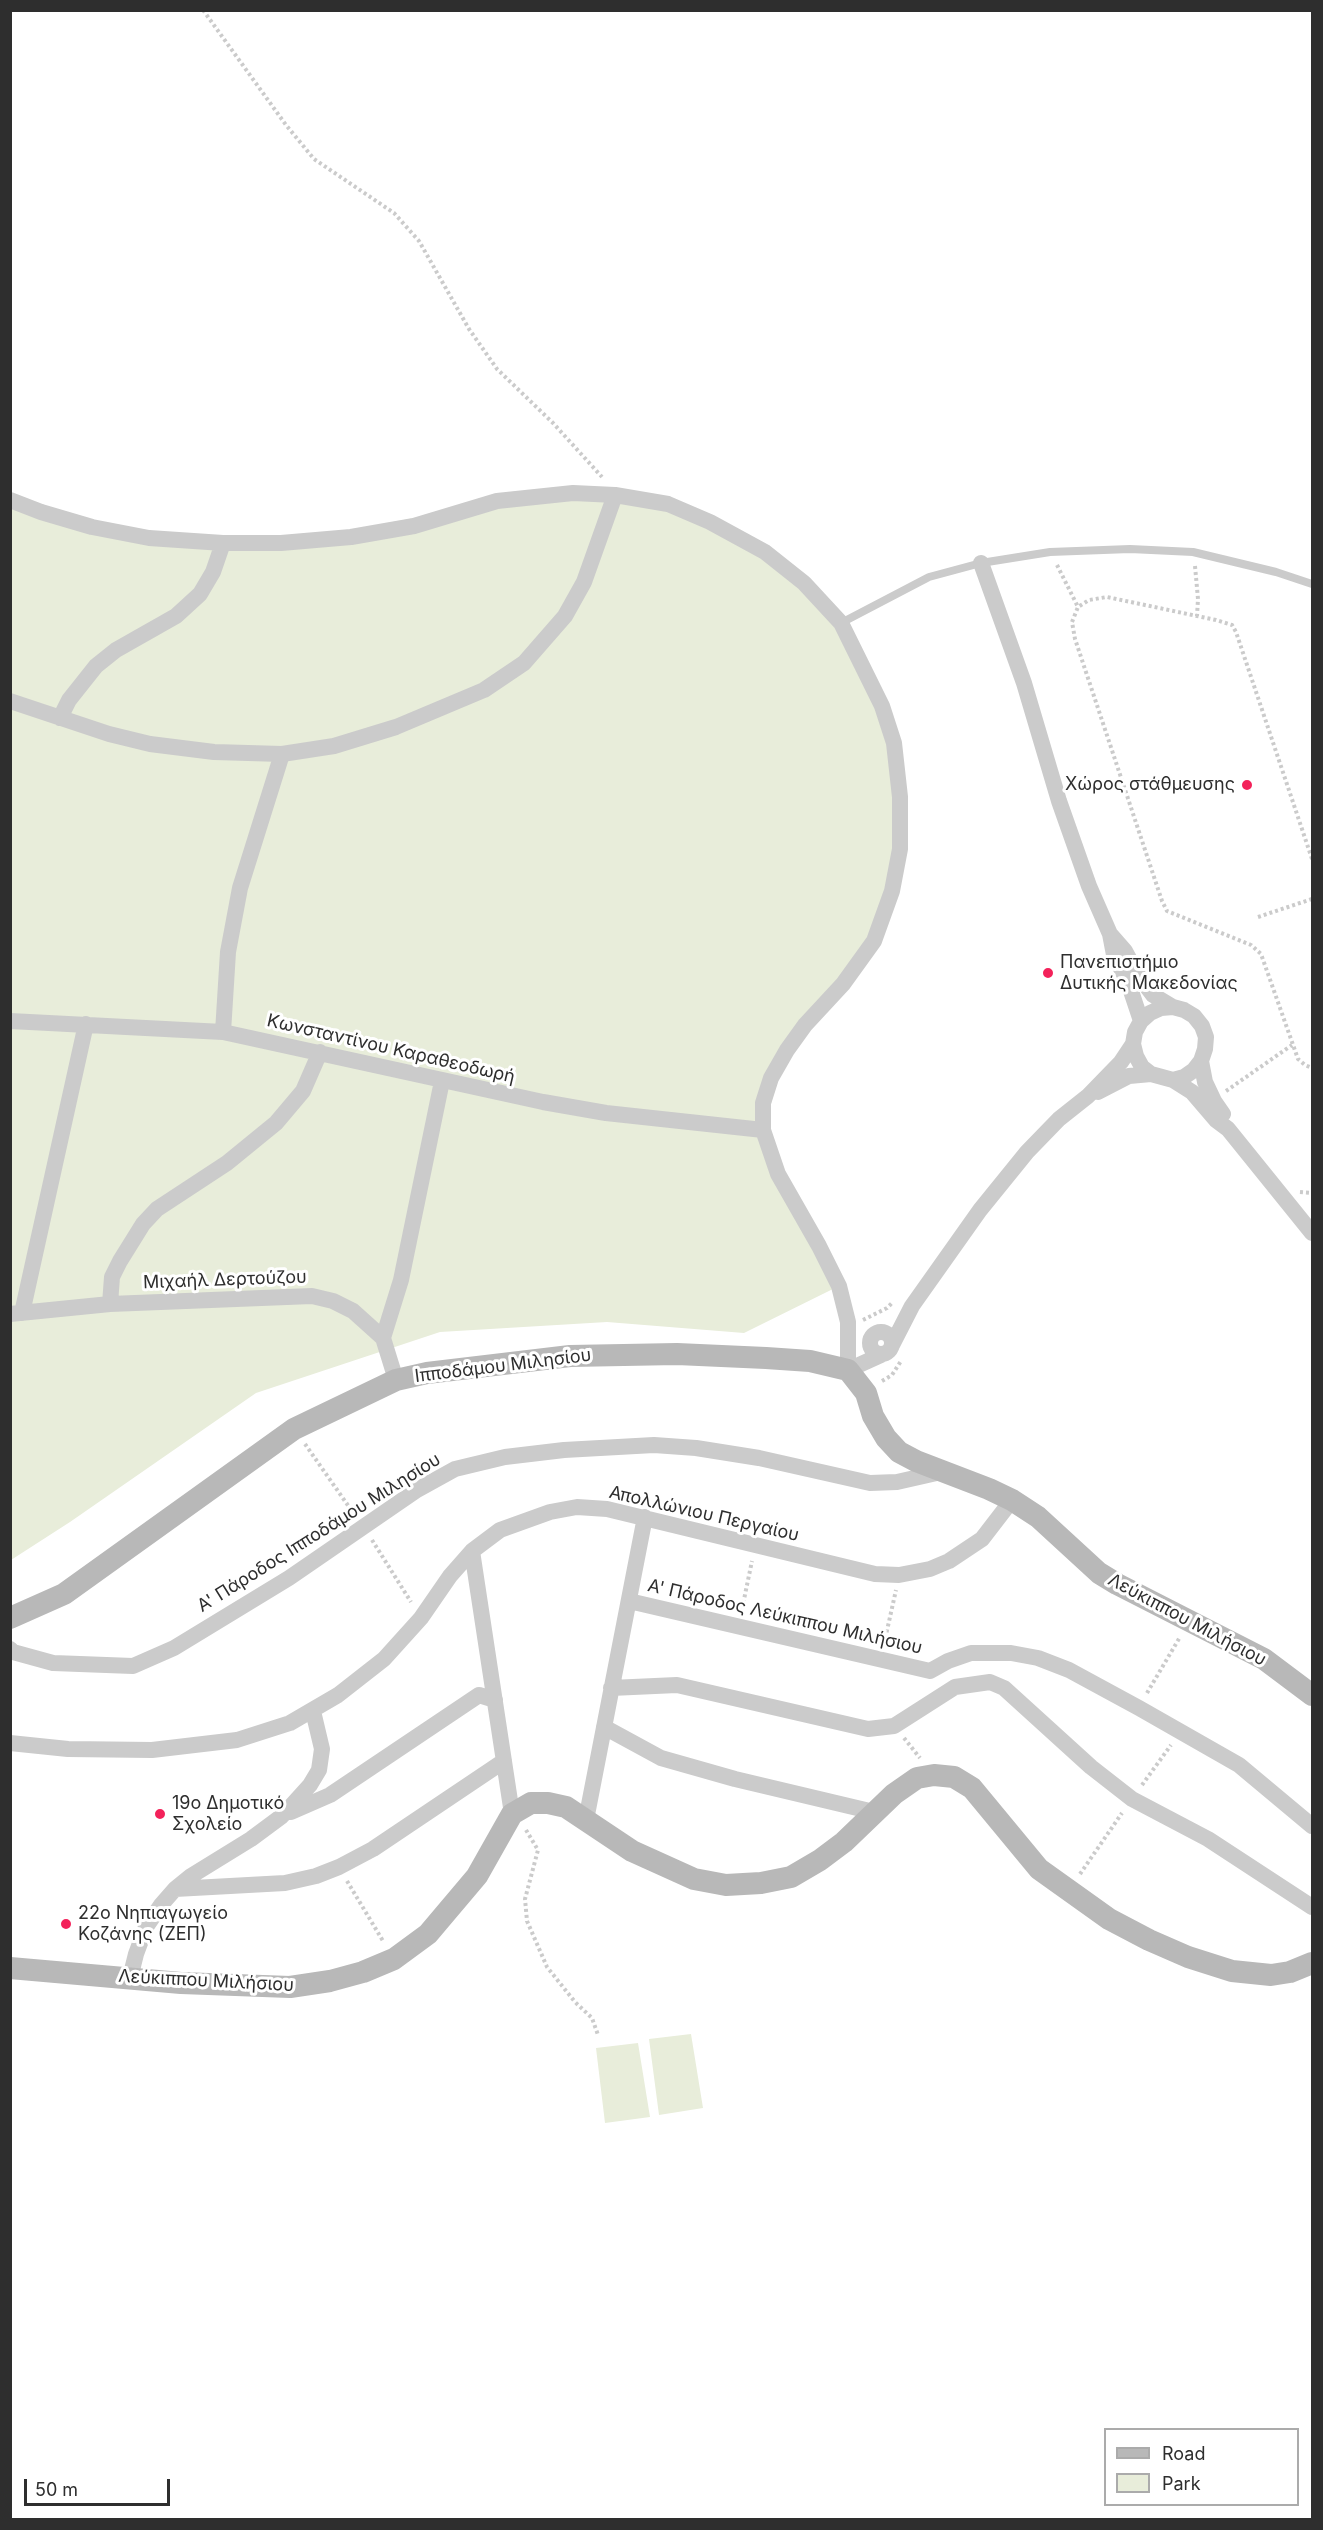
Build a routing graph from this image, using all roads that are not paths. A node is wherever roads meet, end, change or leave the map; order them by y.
1 (615, 495) junction
2 (10, 500) edge
3 (223, 543) junction
4 (981, 563) junction
5 (1312, 584) edge
6 (841, 623) junction
7 (10, 701) edge
8 (60, 718) junction
9 (282, 754) junction
10 (1110, 934) junction
11 (1173, 1007) junction
12 (10, 1021) edge
13 (1141, 1021) junction
14 (86, 1024) junction
15 (223, 1032) junction
16 (1133, 1044) junction
17 (320, 1052) junction
18 (1202, 1061) junction
19 (1151, 1074) junction
20 (1173, 1080) junction
21 (442, 1081) junction
22 (1088, 1096) junction
23 (1228, 1129) junction
24 (763, 1130) junction
25 (1312, 1233) edge
26 (110, 1304) junction
27 (16, 1313) edge
28 (383, 1338) junction
29 (848, 1370) junction
30 (396, 1380) junction
31 (941, 1472) junction
32 (1012, 1500) junction
33 (645, 1517) junction
34 (472, 1551) junction
35 (629, 1601) junction
36 (10, 1618) edge
37 (10, 1649) edge
38 (611, 1688) junction
39 (1312, 1695) edge
40 (495, 1700) junction
41 (313, 1711) junction
42 (604, 1727) junction
43 (10, 1743) edge
44 (504, 1761) junction
45 (874, 1812) junction
46 (512, 1815) junction
47 (282, 1816) junction
48 (586, 1820) junction
49 (1312, 1826) edge
50 (175, 1889) junction
51 (1312, 1907) edge
52 (1312, 1963) edge
53 (10, 1968) edge
54 (130, 1978) junction

1 - 3 street
1 - 6 street
1 - 9 street
2 - 3 street
3 - 8 street
4 - 5 lane
4 - 6 lane
4 - 10 street
6 - 24 street
7 - 8 street
8 - 9 street
9 - 15 street
10 - 11 street
10 - 13 street
11 - 13 street
11 - 18 street
12 - 14 street, Κωνσταντίνου Καραθεοδωρή
13 - 16 street
14 - 15 street, Κωνσταντίνου Καραθεοδωρή
14 - 27 street
15 - 17 street, Κωνσταντίνου Καραθεοδωρή
16 - 19 street
16 - 22 street
17 - 21 street, Κωνσταντίνου Καραθεοδωρή
17 - 26 street
18 - 20 street
18 - 23 street
19 - 20 street
19 - 22 street
20 - 23 street
21 - 24 street, Κωνσταντίνου Καραθεοδωρή
21 - 28 street
22 - 29 street
23 - 25 street
24 - 29 street
26 - 27 street, Μιχαήλ Δερτούζου
26 - 28 street, Μιχαήλ Δερτούζου
28 - 30 street
29 - 30 street, Ιπποδάμου Μιλησίου
29 - 31 street, Λεύκιππου Μιλήσιου
30 - 36 street, Ιπποδάμου Μιλησίου
31 - 32 street, Λεύκιππου Μιλήσιου
31 - 37 street, Α' Πάροδος Ιπποδάμου Μιλησίου
32 - 33 street, Απολλώνιου Περγαίου
32 - 39 street, Λεύκιππου Μιλήσιου
33 - 34 street, Απολλώνιου Περγαίου
33 - 35 street
34 - 40 street
34 - 41 street, Απολλώνιου Περγαίου
35 - 38 street
35 - 49 street, Α' Πάροδος Λεύκιππου Μιλήσιου
38 - 42 street
38 - 51 street
40 - 44 street
40 - 47 street
41 - 43 street, Απολλώνιου Περγαίου
41 - 47 street
42 - 45 street
42 - 48 street
44 - 46 street
44 - 50 street
45 - 48 street
45 - 52 street
46 - 48 street
46 - 54 street, Λεύκιππου Μιλήσιου
47 - 50 street
50 - 54 street
53 - 54 street, Λεύκιππου Μιλήσιου

